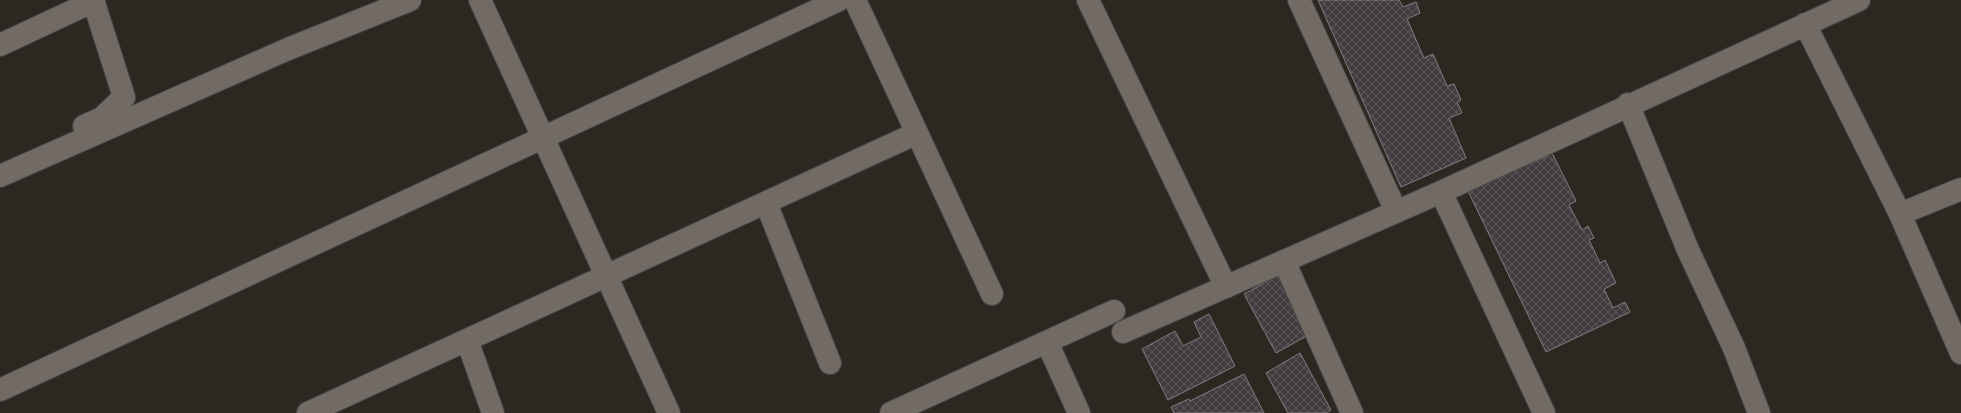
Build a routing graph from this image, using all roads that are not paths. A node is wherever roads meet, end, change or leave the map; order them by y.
1 (94, 0) edge
2 (410, 0) edge
3 (480, 0) edge
4 (839, 0) edge
5 (855, 0) edge
6 (1088, 0) edge
7 (1299, 0) edge
8 (1859, 0) edge
9 (1805, 24) junction
10 (0, 45) edge
11 (1628, 104) junction
12 (917, 133) junction
13 (543, 138) junction
14 (0, 163) edge
15 (0, 176) edge
16 (1961, 189) edge
17 (1441, 192) junction
18 (766, 203) junction
19 (1396, 211) junction
20 (1900, 214) junction
21 (1284, 261) junction
22 (606, 276) junction
23 (1226, 287) junction
24 (992, 294) dead end
25 (1114, 311) dead end
26 (1123, 332) dead end
27 (467, 340) junction
28 (1047, 342) junction
29 (1961, 353) edge
30 (830, 363) dead end
31 (0, 390) edge
32 (318, 411) edge
33 (902, 411) edge
34 (493, 413) edge
35 (669, 413) edge
36 (1079, 413) edge
37 (1352, 413) edge
38 (1544, 413) edge
39 (1759, 413) edge

1 - 10 street
1 - 14 street
2 - 15 street
3 - 13 street
4 - 13 street
5 - 12 street
6 - 23 street
7 - 19 street
8 - 9 street
9 - 11 street
9 - 20 street
11 - 17 street
11 - 39 street
12 - 18 street
12 - 24 street
13 - 22 street
13 - 31 street
16 - 20 street
17 - 19 street
17 - 38 street
18 - 22 street
18 - 30 street
19 - 21 street
20 - 29 street
21 - 23 street
21 - 37 street
22 - 27 street
22 - 35 street
23 - 26 street
25 - 28 street
27 - 32 street
27 - 34 street
28 - 33 street
28 - 36 street

